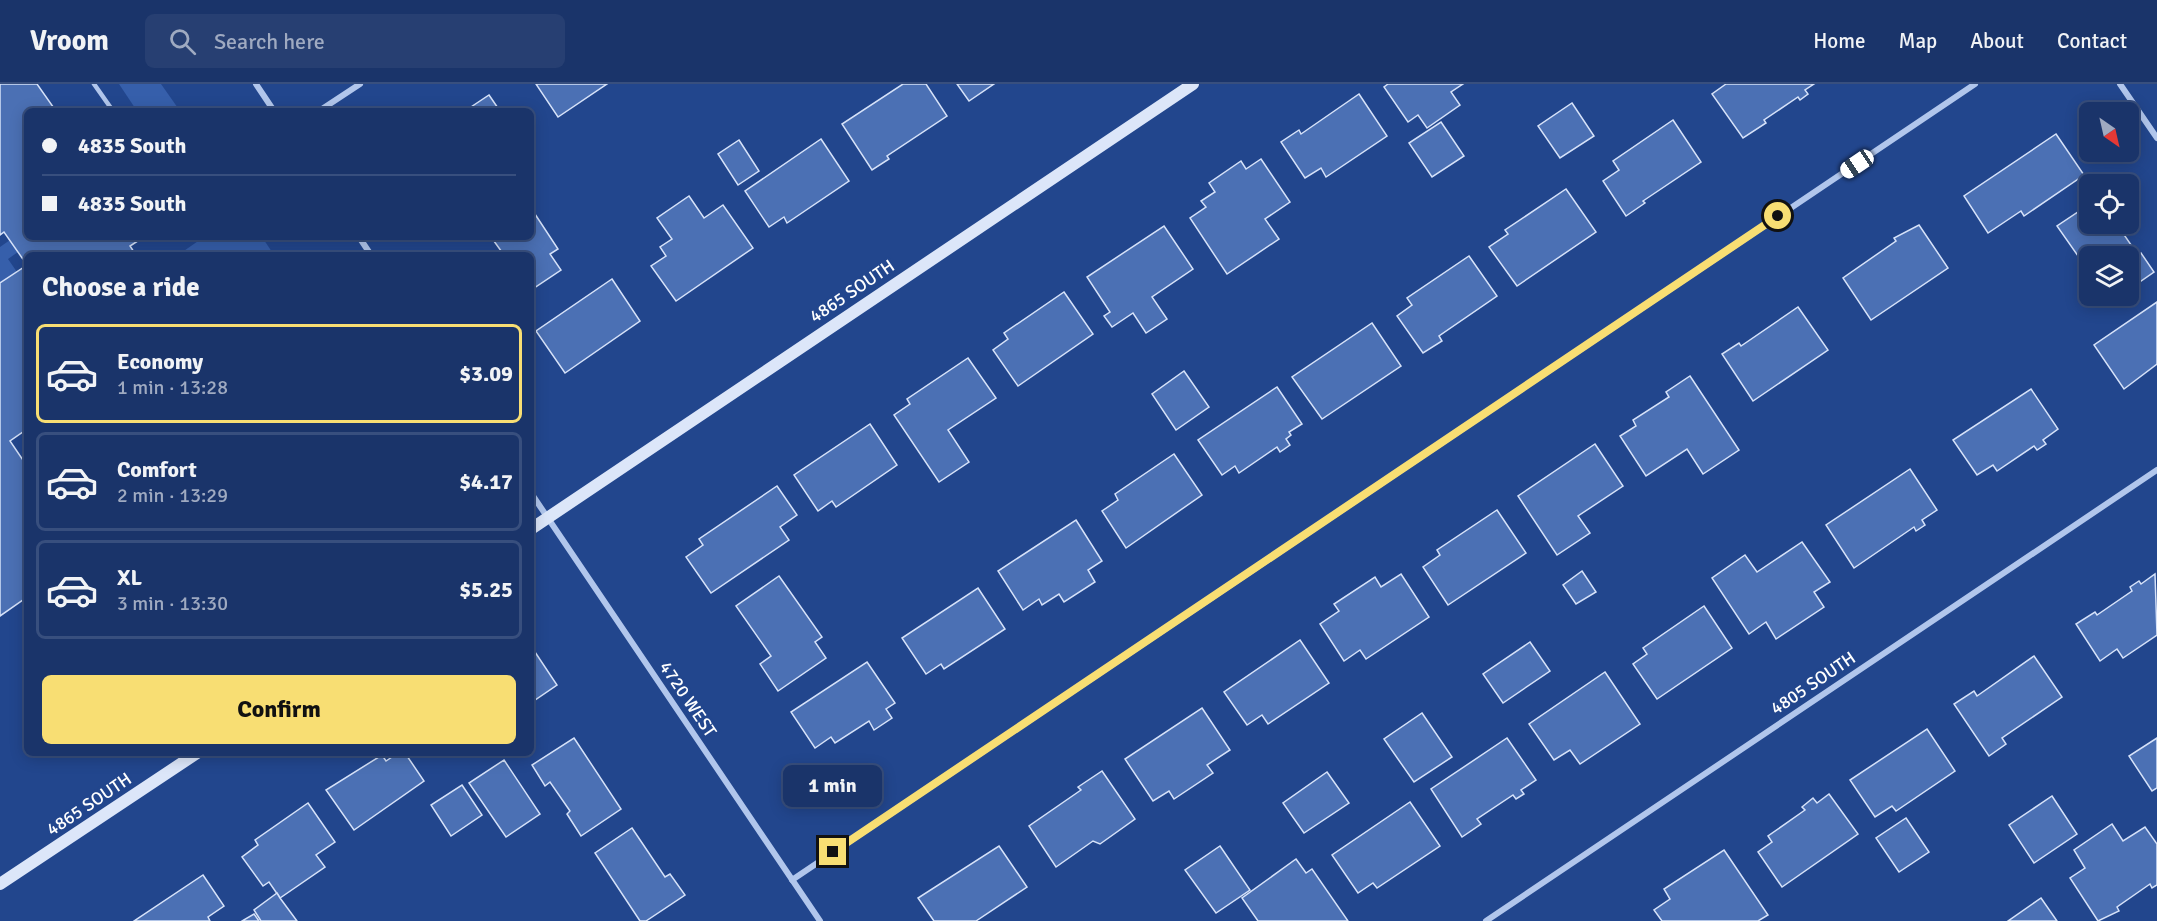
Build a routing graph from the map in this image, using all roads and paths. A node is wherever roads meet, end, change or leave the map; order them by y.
1 (94, 84) edge
2 (256, 84) edge
3 (360, 84) edge
4 (1193, 84) edge
5 (1975, 84) edge
6 (2120, 84) edge
7 (111, 108) edge
8 (272, 108) edge
9 (324, 108) edge
10 (2157, 138) edge
11 (2157, 470) edge
12 (534, 497) edge
13 (548, 518) junction
14 (534, 527) edge
15 (192, 756) edge
16 (792, 880) junction
17 (0, 884) edge
18 (820, 921) edge
19 (1486, 921) edge

1 - 7 lane
2 - 8 street
3 - 9 street
4 - 13 street, 4865 SOUTH
5 - 16 street
6 - 10 street
11 - 19 street, 4805 SOUTH
12 - 13 street, 4720 WEST
13 - 14 street, 4865 SOUTH
13 - 16 street, 4720 WEST
15 - 17 street, 4865 SOUTH
16 - 18 street, 4720 WEST

